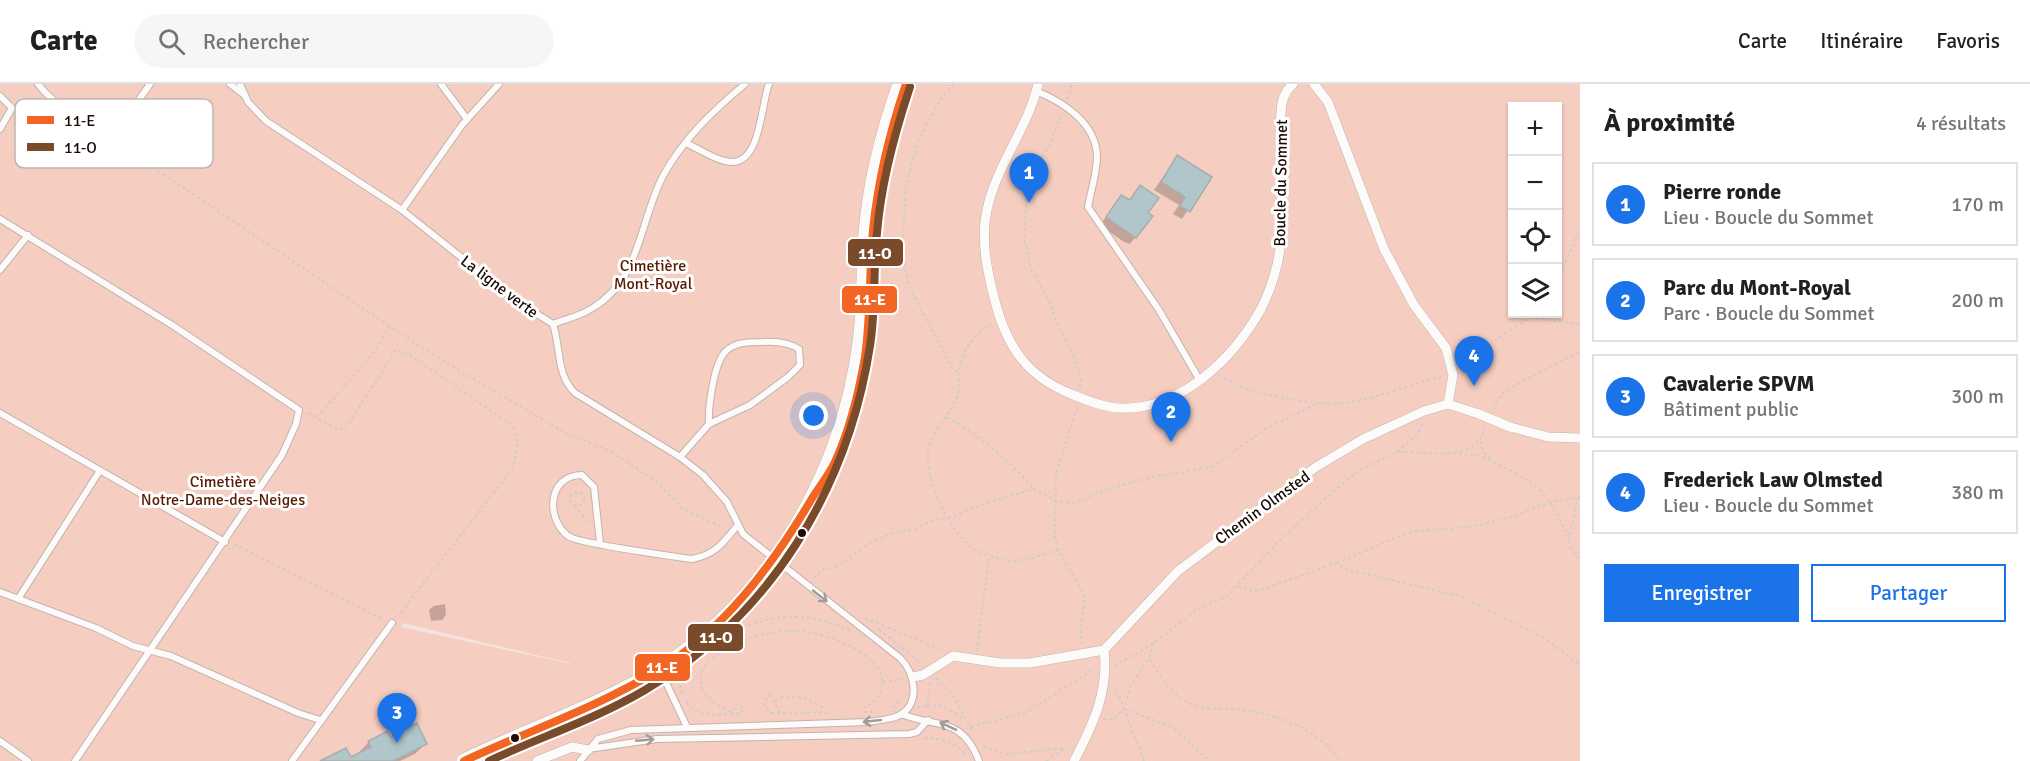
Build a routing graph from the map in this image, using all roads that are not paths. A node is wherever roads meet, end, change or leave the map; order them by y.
1 (38, 84) edge
2 (150, 84) edge
3 (230, 84) edge
4 (240, 84) edge
5 (441, 84) edge
6 (499, 84) edge
7 (745, 84) edge
8 (769, 84) edge
9 (900, 84) edge
10 (906, 84) edge
11 (1293, 84) edge
12 (1314, 84) edge
13 (1037, 87) edge
14 (244, 95) junction
15 (0, 96) edge
16 (53, 99) edge
17 (140, 99) edge
18 (467, 119) junction
19 (0, 129) edge
20 (686, 143) junction
21 (402, 210) junction
22 (0, 219) edge
23 (28, 235) junction
24 (0, 270) edge
25 (553, 324) junction
26 (1199, 379) junction
27 (1448, 404) junction
28 (0, 413) edge
29 (709, 424) junction
30 (1580, 438) edge
31 (680, 457) junction
32 (99, 472) junction
33 (820, 485) junction
34 (734, 528) junction
35 (225, 542) junction
36 (600, 543) junction
37 (774, 561) junction
38 (0, 592) edge
39 (18, 599) junction
40 (392, 623) road end
41 (1104, 650) junction
42 (150, 651) junction
43 (660, 669) junction
44 (908, 680) junction
45 (902, 714) junction
46 (321, 720) junction
47 (928, 720) junction
48 (687, 727) junction
49 (0, 741) edge
50 (588, 750) junction
51 (28, 761) edge
52 (75, 761) edge
53 (292, 761) edge
54 (464, 761) edge
55 (537, 761) edge
56 (580, 761) edge
57 (979, 761) edge
58 (1074, 761) edge

1 - 16 lane
2 - 17 lane
3 - 14 lane
4 - 14 lane, La ligne verte
5 - 18 lane
6 - 18 lane
7 - 20 lane
8 - 20 lane
9 - 33 street
10 - 33 street
11 - 26 street, Boucle du Sommet
12 - 27 street
13 - 26 lane
13 - 26 street, Boucle du Sommet
14 - 21 lane, La ligne verte
15 - 19 lane
18 - 21 lane
20 - 25 lane
21 - 25 lane, La ligne verte
22 - 23 lane
23 - 24 lane
23 - 35 lane
25 - 31 lane, La ligne verte
27 - 30 street, bridge
27 - 41 street, Chemin Olmsted
28 - 32 lane
29 - 29 lane
29 - 31 lane
31 - 34 lane, La ligne verte
32 - 35 lane
32 - 39 lane
33 - 37 street
34 - 36 lane
34 - 37 lane, La ligne verte
35 - 42 lane
36 - 36 lane
37 - 43 street
37 -> 44 lane, La ligne verte
38 - 39 lane
39 - 42 lane
40 - 46 lane
41 - 44 street
41 - 58 street
42 - 46 lane
42 - 52 lane
43 - 48 lane
43 - 54 street
44 - 45 lane
45 - 47 lane
45 -> 48 lane
46 - 53 lane
50 -> 47 lane
57 -> 47 lane
48 - 50 lane
49 - 51 lane
50 - 55 street
50 - 56 lane

